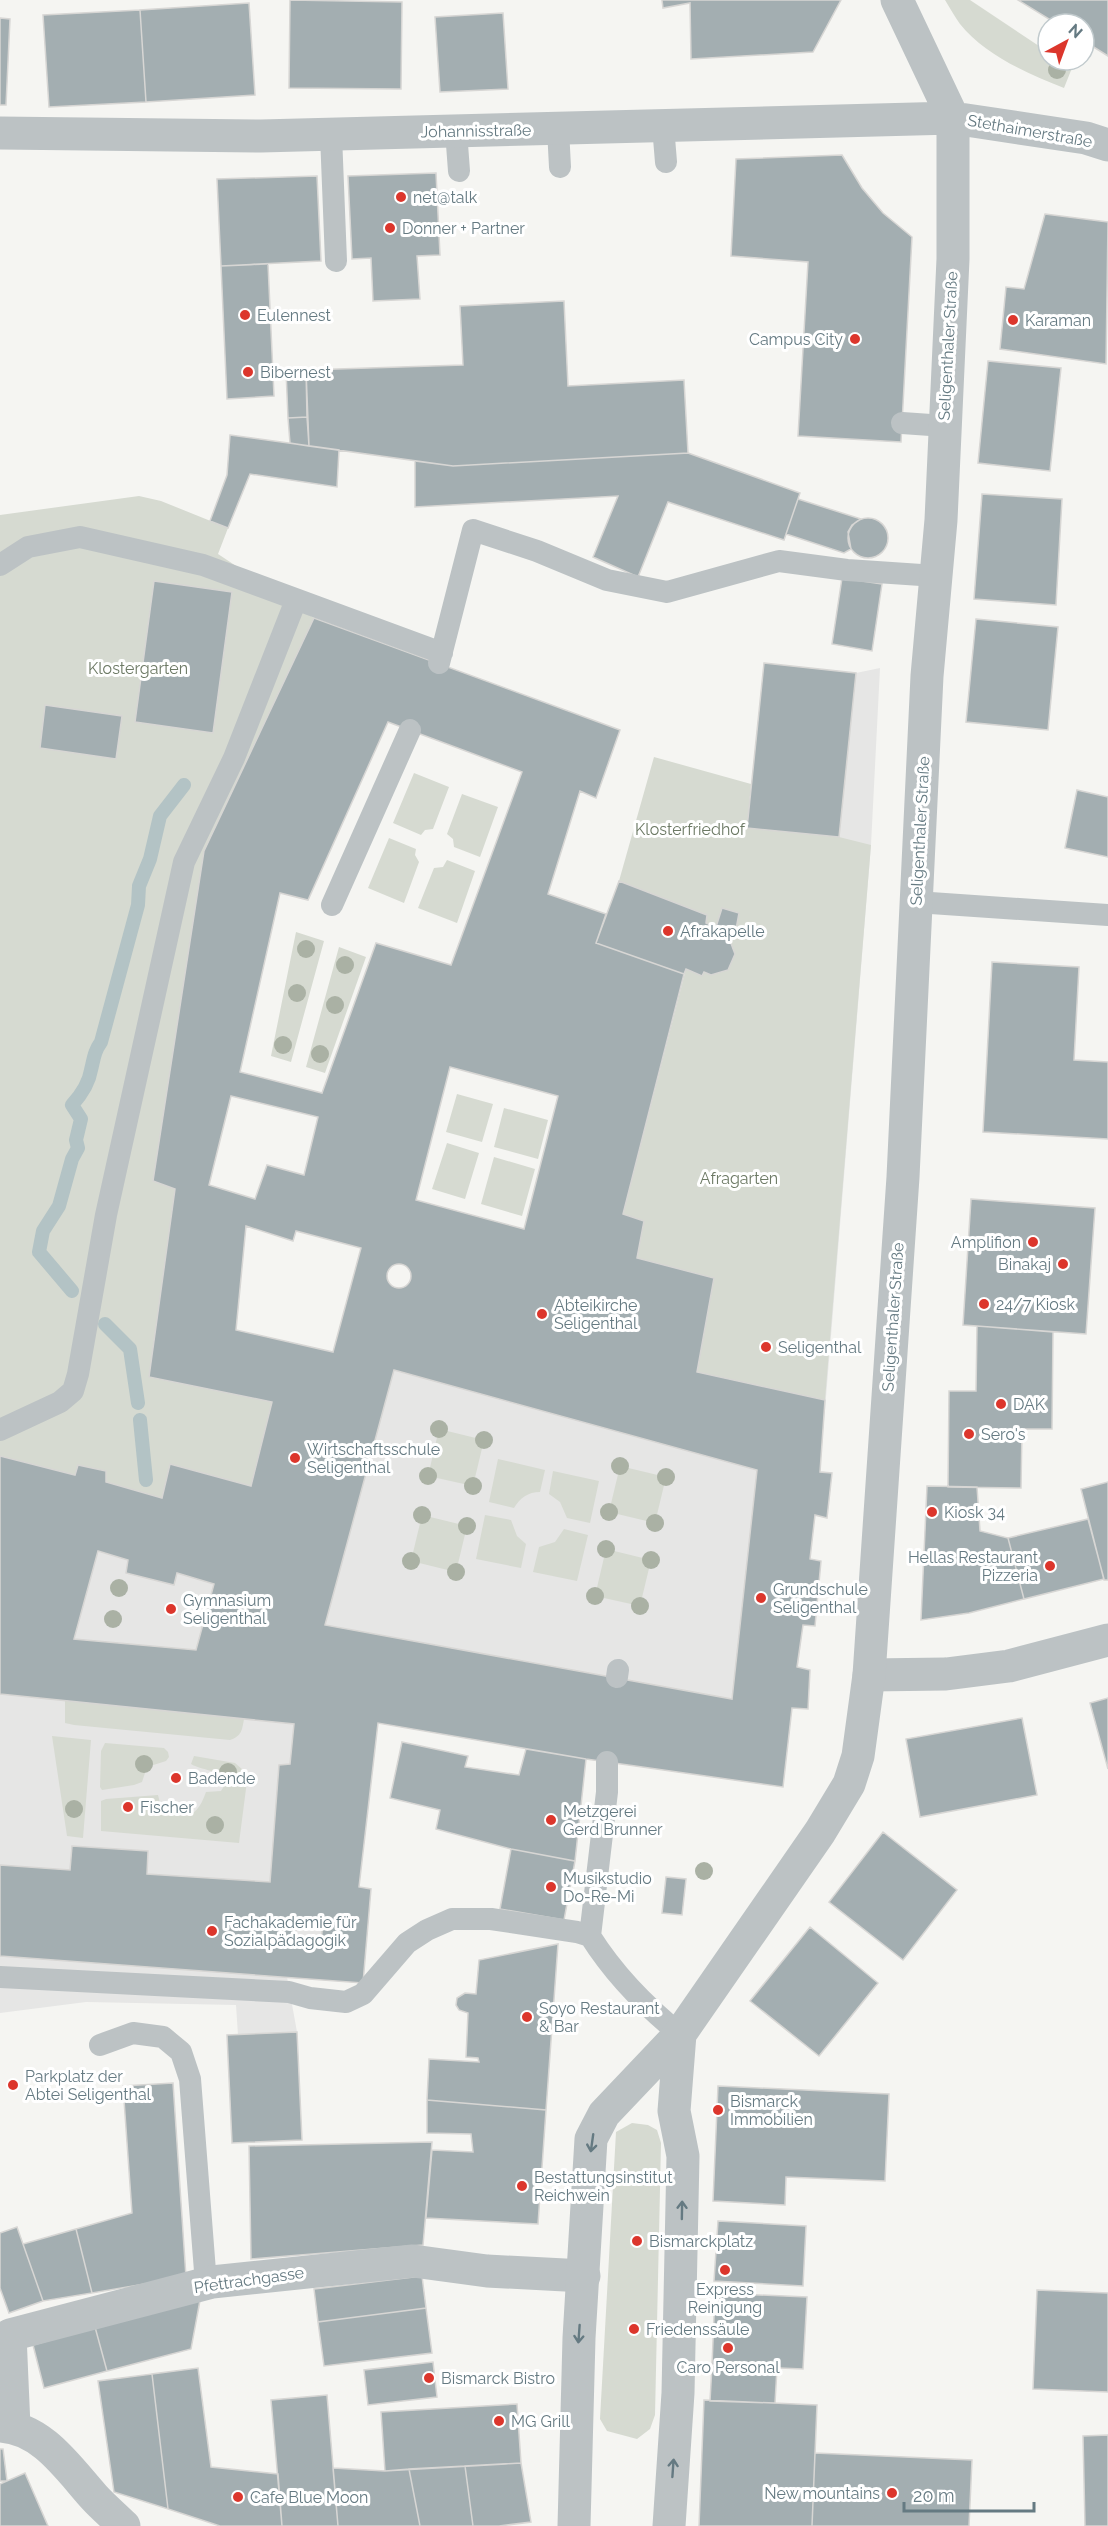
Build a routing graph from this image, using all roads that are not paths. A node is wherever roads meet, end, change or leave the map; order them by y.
1 (897, 0) edge
2 (953, 118) junction
3 (663, 126) junction
4 (558, 129) junction
5 (456, 131) junction
6 (0, 133) edge
7 (331, 135) junction
8 (1108, 145) edge
9 (666, 162) dead end
10 (560, 167) dead end
11 (459, 171) dead end
12 (336, 261) dead end
13 (902, 423) dead end
14 (945, 426) junction
15 (0, 566) edge
16 (936, 576) junction
17 (296, 600) junction
18 (410, 730) dead end
19 (916, 902) junction
20 (332, 905) dead end
21 (1108, 915) edge
22 (0, 1430) edge
23 (1108, 1640) edge
24 (869, 1675) junction
25 (607, 1762) dead end
26 (590, 1936) junction
27 (0, 1977) edge
28 (680, 2034) junction
29 (100, 2045) dead end
30 (608, 2110) junction
31 (676, 2118) junction
32 (584, 2276) junction
33 (206, 2283) junction
34 (7, 2426) edge
35 (124, 2526) edge
36 (574, 2526) edge
37 (669, 2526) edge

1 - 2 street, Seligenthaler Straße
2 - 3 street, Johannisstraße
2 - 8 street, Stethaimerstraße
2 - 14 street, Seligenthaler Straße
3 - 4 street, Johannisstraße
3 - 9 lane
4 - 5 street, Johannisstraße
4 - 10 lane
5 - 7 street, Johannisstraße
5 - 11 lane
6 - 7 street, Johannisstraße
7 - 12 lane
13 - 14 lane
14 - 16 street, Seligenthaler Straße
15 - 17 lane
16 - 17 lane
16 - 19 street, Seligenthaler Straße
17 - 22 lane
18 - 20 lane
19 - 21 lane
19 - 24 street, Seligenthaler Straße
23 - 24 street
24 - 28 street
25 - 26 lane
26 - 27 lane
26 - 28 lane
28 - 30 street
28 - 31 street
29 - 33 lane
30 - 31 street
30 -> 32 street
37 -> 31 street
32 - 33 street, Pfettrachgasse
32 -> 36 street
33 - 34 street, Pfettrachgasse
34 - 35 street

